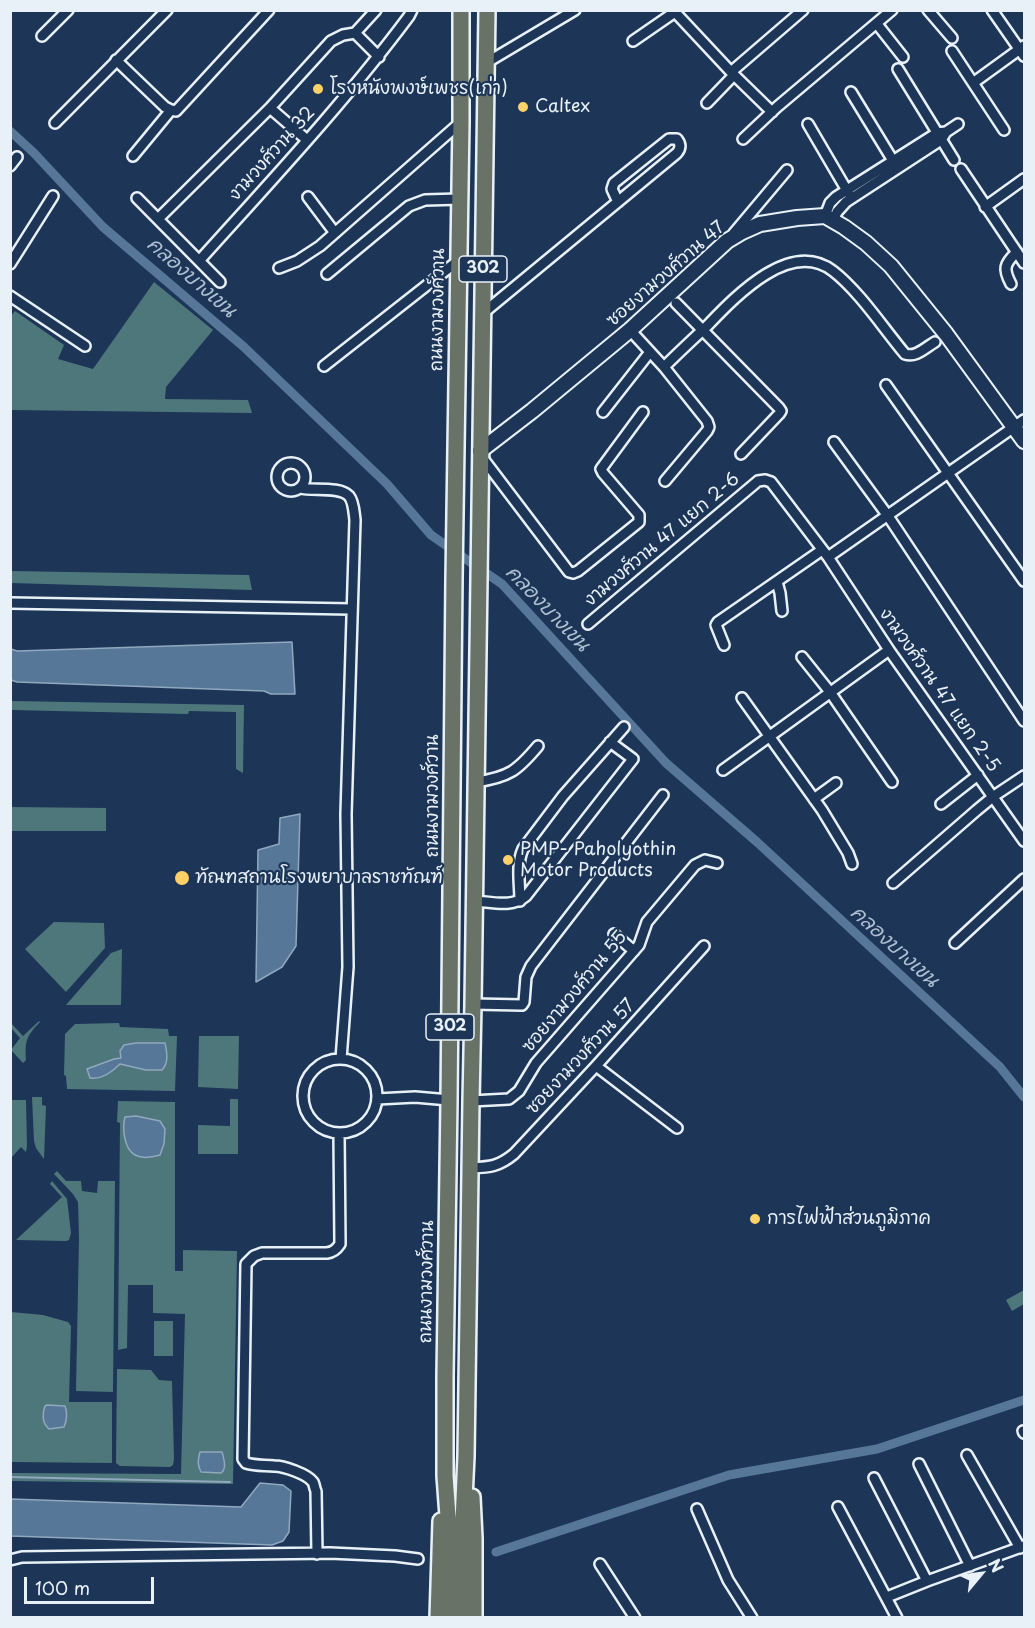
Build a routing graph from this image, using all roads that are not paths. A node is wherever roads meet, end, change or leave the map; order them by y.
1 (68, 10) edge
2 (167, 10) edge
3 (269, 10) edge
4 (376, 10) edge
5 (412, 10) edge
6 (461, 10) edge
7 (487, 10) edge
8 (575, 10) edge
9 (688, 10) edge
10 (804, 10) edge
11 (892, 10) edge
12 (928, 10) edge
13 (992, 10) edge
14 (676, 13) edge
15 (877, 24) junction
16 (355, 33) junction
17 (42, 36) dead end
18 (952, 39) dead end
19 (633, 41) dead end
20 (952, 51) dead end
21 (1023, 51) edge
22 (379, 57) junction
23 (903, 57) dead end
24 (116, 60) junction
25 (486, 63) junction
26 (898, 69) dead end
27 (733, 74) junction
28 (972, 83) junction
29 (851, 92) dead end
30 (706, 103) dead end
31 (270, 108) junction
32 (171, 110) junction
33 (772, 112) junction
34 (461, 122) junction
35 (55, 123) dead end
36 (808, 124) dead end
37 (958, 124) dead end
38 (1004, 130) dead end
39 (942, 135) junction
40 (743, 139) dead end
41 (307, 140) junction
42 (134, 156) dead end
43 (16, 157) dead end
44 (954, 160) dead end
45 (895, 164) junction
46 (10, 166) edge
47 (787, 170) dead end
48 (961, 170) dead end
49 (1024, 179) edge
50 (846, 190) junction
51 (53, 196) dead end
52 (308, 197) dead end
53 (137, 198) dead end
54 (851, 198) junction
55 (460, 199) junction
56 (618, 202) junction
57 (985, 207) junction
58 (829, 218) junction
59 (158, 219) junction
60 (335, 233) junction
61 (727, 241) junction
62 (1017, 252) junction
63 (459, 260) junction
64 (199, 261) junction
65 (1024, 263) edge
66 (10, 264) edge
67 (279, 268) dead end
68 (327, 274) dead end
69 (220, 282) dead end
70 (1011, 284) dead end
71 (10, 296) edge
72 (676, 303) dead end
73 (482, 314) junction
74 (630, 330) junction
75 (702, 330) junction
76 (935, 342) dead end
77 (85, 346) dead end
78 (650, 352) junction
79 (324, 366) dead end
80 (664, 367) junction
81 (886, 385) dead end
82 (603, 412) dead end
83 (643, 412) dead end
84 (1019, 423) edge
85 (1024, 441) edge
86 (834, 442) dead end
87 (480, 453) junction
88 (741, 454) dead end
89 (948, 473) junction
90 (665, 481) dead end
91 (300, 488) dead end
92 (888, 516) junction
93 (825, 553) junction
94 (1024, 581) edge
95 (777, 582) junction
96 (10, 603) edge
97 (351, 609) junction
98 (782, 611) dead end
99 (588, 624) dead end
100 (724, 645) dead end
101 (890, 650) junction
102 (802, 657) dead end
103 (830, 692) junction
104 (742, 698) dead end
105 (1024, 721) edge
106 (624, 727) dead end
107 (770, 736) junction
108 (610, 742) junction
109 (538, 746) dead end
110 (641, 750) dead end
111 (633, 759) junction
112 (723, 770) dead end
113 (978, 775) junction
114 (1024, 776) edge
115 (476, 782) junction
116 (892, 782) dead end
117 (836, 783) dead end
118 (663, 795) dead end
119 (994, 796) junction
120 (814, 799) junction
121 (941, 804) dead end
122 (1024, 840) edge
123 (717, 863) dead end
124 (852, 864) dead end
125 (1024, 879) edge
126 (893, 883) dead end
127 (475, 901) junction
128 (520, 901) junction
129 (614, 934) dead end
130 (955, 943) dead end
131 (704, 946) dead end
132 (634, 951) junction
133 (473, 1004) junction
134 (341, 1059) junction
135 (596, 1066) junction
136 (377, 1099) junction
137 (449, 1100) junction
138 (471, 1101) junction
139 (677, 1128) dead end
140 (339, 1134) junction
141 (470, 1168) junction
142 (967, 1455) dead end
143 (466, 1456) junction
144 (919, 1464) dead end
145 (445, 1476) junction
146 (874, 1478) dead end
147 (838, 1507) dead end
148 (697, 1509) dead end
149 (456, 1543) junction
150 (1022, 1547) edge
151 (317, 1554) junction
152 (418, 1559) dead end
153 (10, 1560) edge
154 (600, 1564) dead end
155 (970, 1566) junction
156 (927, 1581) junction
157 (887, 1598) junction
158 (438, 1617) edge
159 (450, 1617) edge
160 (461, 1617) edge
161 (474, 1617) edge
162 (635, 1617) edge
163 (752, 1617) edge
164 (897, 1617) edge

1 - 17 street
2 - 24 street
3 - 32 street
4 - 16 street, งามวงศ์วาน 32
5 - 22 street, งามวงศ์วาน 32
6 - 34 main road, ถนนงามวงศ์วาน / 302
7 - 25 main road, ถนนงามวงศ์วาน / 302
8 - 25 street
9 - 14 street
10 - 27 street
11 - 15 street
12 - 18 street
13 - 21 street
14 - 19 street
14 - 27 street
15 - 23 street
15 - 33 street
16 - 22 street
16 - 31 street, งามวงศ์วาน 32
20 - 28 street
21 - 28 street
22 - 41 street, งามวงศ์วาน 32
24 - 32 street
24 - 35 street
25 - 73 main road, ถนนงามวงศ์วาน / 302
26 - 39 street
27 - 30 street
27 - 33 street
28 - 38 street
29 - 45 street
31 - 41 street
31 - 59 street, งามวงศ์วาน 32
32 - 42 street
33 - 40 street
34 - 55 main road, ถนนงามวงศ์วาน / 302
34 - 60 street
36 - 50 street
37 - 39 street
39 - 44 street
39 - 45 street
41 - 64 street, งามวงศ์วาน 32
43 - 46 street
45 - 50 street
45 - 54 street
47 - 61 street
48 - 57 street
49 - 57 street
50 - 54 street
50 - 58 street
51 - 66 street
52 - 60 street
53 - 59 street
54 - 58 street
55 - 63 main road, ถนนงามวงศ์วาน / 302
55 - 68 street
56 - 56 street
56 - 73 street
57 - 62 street
58 - 61 street, ซอยงามวงศ์วาน 47
58 - 84 street
59 - 64 street
60 - 67 street
61 - 74 street, ซอยงามวงศ์วาน 47
62 - 65 street
62 - 70 street
63 - 79 street
63 - 137 main road, ถนนงามวงศ์วาน / 302
64 - 69 street
71 - 77 street
72 - 75 street
73 - 87 main road, ถนนงามวงศ์วาน / 302
74 - 78 street
74 - 87 street, ซอยงามวงศ์วาน 47
75 - 76 street
75 - 80 street
75 - 88 street
78 - 80 street
78 - 82 street
80 - 90 street
81 - 89 street
83 - 87 street
84 - 85 street
84 - 89 street
86 - 92 street
87 - 115 main road, ถนนงามวงศ์วาน / 302
89 - 92 street
89 - 94 street
91 - 97 street
92 - 93 street
92 - 105 street
93 - 95 street
93 - 99 street, งามวงศ์วาน 47 แยก 2-6
93 - 101 street, งามวงศ์วาน 47 แยก 2-5
95 - 98 street
95 - 100 street
96 - 97 street
97 - 134 street
101 - 103 street
101 - 113 street, งามวงศ์วาน 47 แยก 2-5
102 - 103 street
103 - 107 street
103 - 116 street
104 - 107 street
106 - 108 street
107 - 112 street
107 - 120 street
108 - 111 street
108 - 128 street
109 - 115 street
110 - 111 street
111 - 128 street
113 - 119 street, งามวงศ์วาน 47 แยก 2-5
113 - 121 street
114 - 119 street
115 - 127 main road, ถนนงามวงศ์วาน / 302
117 - 120 street
118 - 133 street
119 - 122 street, งามวงศ์วาน 47 แยก 2-5
119 - 126 street
120 - 124 street
123 - 132 street, ซอยงามวงศ์วาน 55
125 - 130 street
127 - 128 street
127 - 133 main road, ถนนงามวงศ์วาน / 302
129 - 132 street
131 - 135 street, ซอยงามวงศ์วาน 57
132 - 138 street, ซอยงามวงศ์วาน 55
133 - 138 main road, ถนนงามวงศ์วาน / 302
134 - 136 street
134 - 140 street
135 - 139 street
135 - 141 street, ซอยงามวงศ์วาน 57
136 - 137 street
136 - 140 street
137 - 145 main road, ถนนงามวงศ์วาน / 302
138 - 141 main road, ถนนงามวงศ์วาน / 302
140 - 151 street
141 - 143 main road, ถนนงามวงศ์วาน / 302
142 - 150 street
143 - 149 main road, ถนนงามวงศ์วาน / 302
143 - 161 main road
144 - 155 street
145 - 149 main road, ถนนงามวงศ์วาน / 302
145 - 158 main road
146 - 156 street
147 - 157 street
148 - 163 street
149 - 159 main road, ถนนงามวงศ์วาน / 302
149 - 160 main road, ถนนงามวงศ์วาน / 302
150 - 155 street
151 - 152 street
151 - 153 street
154 - 162 street
155 - 156 street
156 - 157 street
157 - 164 street

